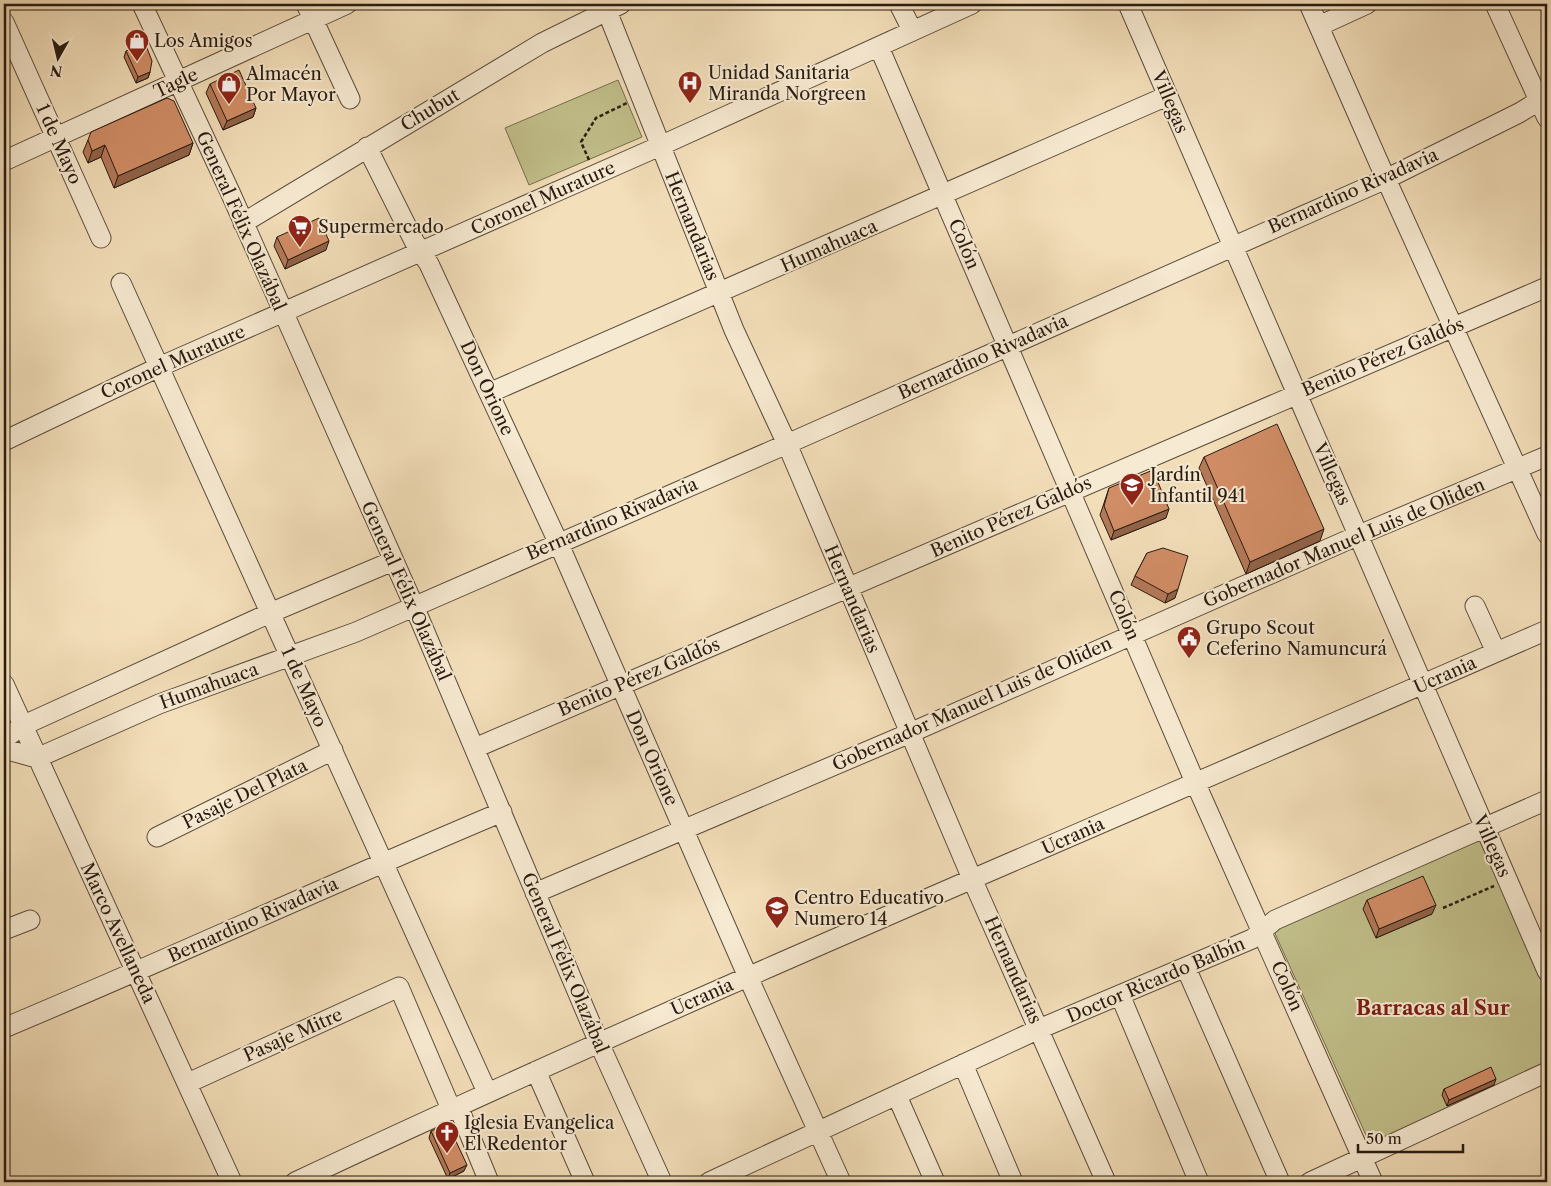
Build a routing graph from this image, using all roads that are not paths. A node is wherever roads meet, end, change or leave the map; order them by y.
1 (142, 4) edge
2 (347, 4) edge
3 (899, 4) edge
4 (972, 4) edge
5 (1128, 4) edge
6 (1309, 4) edge
7 (1367, 4) edge
8 (1495, 4) edge
9 (614, 8) edge
10 (310, 12) edge
11 (4, 22) edge
12 (1319, 26) junction
13 (912, 30) junction
14 (879, 47) junction
15 (177, 82) junction
16 (1168, 96) junction
17 (1543, 98) edge
18 (350, 99) dead end
19 (1547, 118) edge
20 (56, 137) junction
21 (660, 146) junction
22 (367, 147) junction
23 (4, 161) edge
24 (1386, 179) junction
25 (943, 196) junction
26 (243, 223) junction
27 (101, 238) dead end
28 (1232, 245) junction
29 (421, 251) junction
30 (121, 283) dead end
31 (1547, 287) edge
32 (719, 294) junction
33 (282, 313) junction
34 (1453, 327) junction
35 (1008, 346) junction
36 (159, 367) junction
37 (489, 393) junction
38 (1296, 394) junction
39 (4, 441) edge
40 (787, 444) junction
41 (1547, 456) edge
42 (1518, 468) junction
43 (1071, 491) junction
44 (1547, 534) edge
45 (1359, 535) junction
46 (558, 542) junction
47 (393, 561) junction
48 (847, 588) junction
49 (414, 606) junction
50 (1475, 606) dead end
51 (270, 613) junction
52 (1547, 630) edge
53 (1132, 634) junction
54 (1496, 652) junction
55 (291, 656) junction
56 (4, 684) edge
57 (620, 684) junction
58 (1424, 684) junction
59 (22, 726) junction
60 (910, 733) junction
61 (4, 739) edge
62 (475, 748) junction
63 (4, 749) edge
64 (333, 750) junction
65 (37, 758) junction
66 (1195, 782) junction
67 (1547, 800) edge
68 (502, 812) junction
69 (1484, 829) junction
70 (683, 830) junction
71 (156, 836) dead end
72 (383, 862) junction
73 (973, 881) junction
74 (535, 893) junction
75 (30, 920) dead end
76 (1262, 929) junction
77 (4, 930) edge
78 (1186, 968) junction
79 (1547, 971) edge
80 (137, 972) junction
81 (748, 977) junction
82 (1120, 995) junction
83 (4, 1028) edge
84 (1039, 1029) junction
85 (600, 1043) junction
86 (962, 1064) junction
87 (536, 1071) junction
88 (1547, 1072) edge
89 (188, 1083) junction
90 (487, 1092) junction
91 (897, 1096) junction
92 (455, 1107) junction
93 (818, 1130) junction
94 (1363, 1159) junction
95 (743, 1175) edge
96 (232, 1182) edge
97 (295, 1182) edge
98 (490, 1182) edge
99 (585, 1182) edge
100 (662, 1182) edge
101 (709, 1182) edge
102 (841, 1182) edge
103 (934, 1182) edge
104 (1013, 1182) edge
105 (1106, 1182) edge
106 (1199, 1182) edge
107 (1280, 1182) edge
108 (1310, 1182) edge
109 (1373, 1182) edge

1 - 15 street, General Félix Olazábal
2 - 10 street, Tagle
3 - 13 street
4 - 13 street, Coronel Murature
5 - 16 street, Villegas
6 - 12 street
7 - 12 street
8 - 17 street
9 - 21 street, Hernandarias
9 - 22 street, Chubut
10 - 15 street, Tagle
10 - 18 street
11 - 20 street, 1 de Mayo
12 - 24 street
13 - 14 street, Coronel Murature
14 - 21 street, Coronel Murature
14 - 25 street, Colón
15 - 20 street, Tagle
15 - 26 street, General Félix Olazábal
16 - 25 street, Humahuaca
16 - 28 street, Villegas
17 - 19 street
17 - 24 street, Bernardino Rivadavia
20 - 23 street, Tagle
20 - 27 street, 1 de Mayo
21 - 29 street, Coronel Murature
21 - 32 street, Hernandarias
22 - 26 street, Chubut
22 - 29 street, Don Orione
24 - 28 street, Bernardino Rivadavia
24 - 34 street
25 - 32 street, Humahuaca
25 - 35 street, Colón
26 - 33 street, General Félix Olazábal
28 - 35 street, Bernardino Rivadavia
28 - 38 street, Villegas
29 - 33 street, Coronel Murature
29 - 37 street, Don Orione
30 - 36 street, 1 de Mayo
31 - 34 street, Benito Pérez Galdós
32 - 37 street, Humahuaca
32 - 40 street, Hernandarias
33 - 36 street, Coronel Murature
33 - 47 street, General Félix Olazábal
34 - 38 street, Benito Pérez Galdós
34 - 42 street
35 - 40 street, Bernardino Rivadavia
35 - 43 street, Colón
36 - 39 street, Coronel Murature
36 - 51 street, 1 de Mayo
37 - 46 street, Don Orione
38 - 43 street, Benito Pérez Galdós
38 - 45 street, Villegas
40 - 46 street, Bernardino Rivadavia
40 - 48 street, Hernandarias
41 - 42 street, Gobernador Manuel Luis de Oliden
42 - 44 street
42 - 45 street, Gobernador Manuel Luis de Oliden
43 - 48 street, Benito Pérez Galdós
43 - 53 street, Colón
45 - 53 street, Gobernador Manuel Luis de Oliden
45 - 58 street, Villegas
46 - 49 street, Bernardino Rivadavia
46 - 57 street, Don Orione
47 - 49 street, General Félix Olazábal
47 - 51 street, Humahuaca
48 - 57 street, Benito Pérez Galdós
48 - 60 street, Hernandarias
49 - 55 street, Humahuaca
49 - 62 street, General Félix Olazábal
50 - 54 street
51 - 55 street, 1 de Mayo
51 - 59 street, Humahuaca
52 - 54 street, Ucrania
53 - 60 street, Gobernador Manuel Luis de Oliden
53 - 66 street, Colón
54 - 58 street, Ucrania
55 - 64 street, 1 de Mayo
55 - 65 street, Humahuaca
56 - 59 street, Marco Avellaneda
57 - 62 street, Benito Pérez Galdós
57 - 70 street, Don Orione
58 - 66 street, Ucrania
58 - 69 street, Villegas
59 - 61 street, Humahuaca
59 - 65 street, Marco Avellaneda
60 - 70 street, Gobernador Manuel Luis de Oliden
60 - 73 street, Hernandarias
62 - 68 street, General Félix Olazábal
63 - 65 street
64 - 71 street, Pasaje Del Plata
64 - 72 street, 1 de Mayo
65 - 80 street, Marco Avellaneda
66 - 73 street, Ucrania
66 - 76 street, Colón
67 - 69 street, Doctor Ricardo Balbín
68 - 72 street, Bernardino Rivadavia
68 - 74 street, General Félix Olazábal
69 - 76 street, Doctor Ricardo Balbín
69 - 79 street, Villegas
70 - 74 street, Gobernador Manuel Luis de Oliden
70 - 81 street, Don Orione
72 - 80 street, Bernardino Rivadavia
72 - 90 street, 1 de Mayo
73 - 81 street, Ucrania
73 - 84 street, Hernandarias
74 - 85 street, General Félix Olazábal
75 - 77 street
76 - 78 street, Doctor Ricardo Balbín
76 - 94 street, Colón
78 - 82 street, Doctor Ricardo Balbín
78 - 107 street
80 - 83 street, Bernardino Rivadavia
80 - 89 street, Marco Avellaneda
81 - 85 street, Ucrania
81 - 93 street, Don Orione
82 - 84 street, Doctor Ricardo Balbín
82 - 106 street
84 - 86 street, Doctor Ricardo Balbín
84 - 105 street, Hernandarias
85 - 87 street
85 - 100 street, General Félix Olazábal
86 - 91 street, Doctor Ricardo Balbín
86 - 104 street
87 - 90 street
87 - 99 street
88 - 94 street
89 - 92 street, Pasaje Mitre
89 - 96 street, Marco Avellaneda
90 - 92 street
91 - 93 street, Doctor Ricardo Balbín
91 - 103 street
92 - 97 street
92 - 98 street
93 - 95 street, Doctor Ricardo Balbín
93 - 102 street, Don Orione
94 - 108 street
94 - 109 street, Colón
95 - 101 street, Doctor Ricardo Balbín

